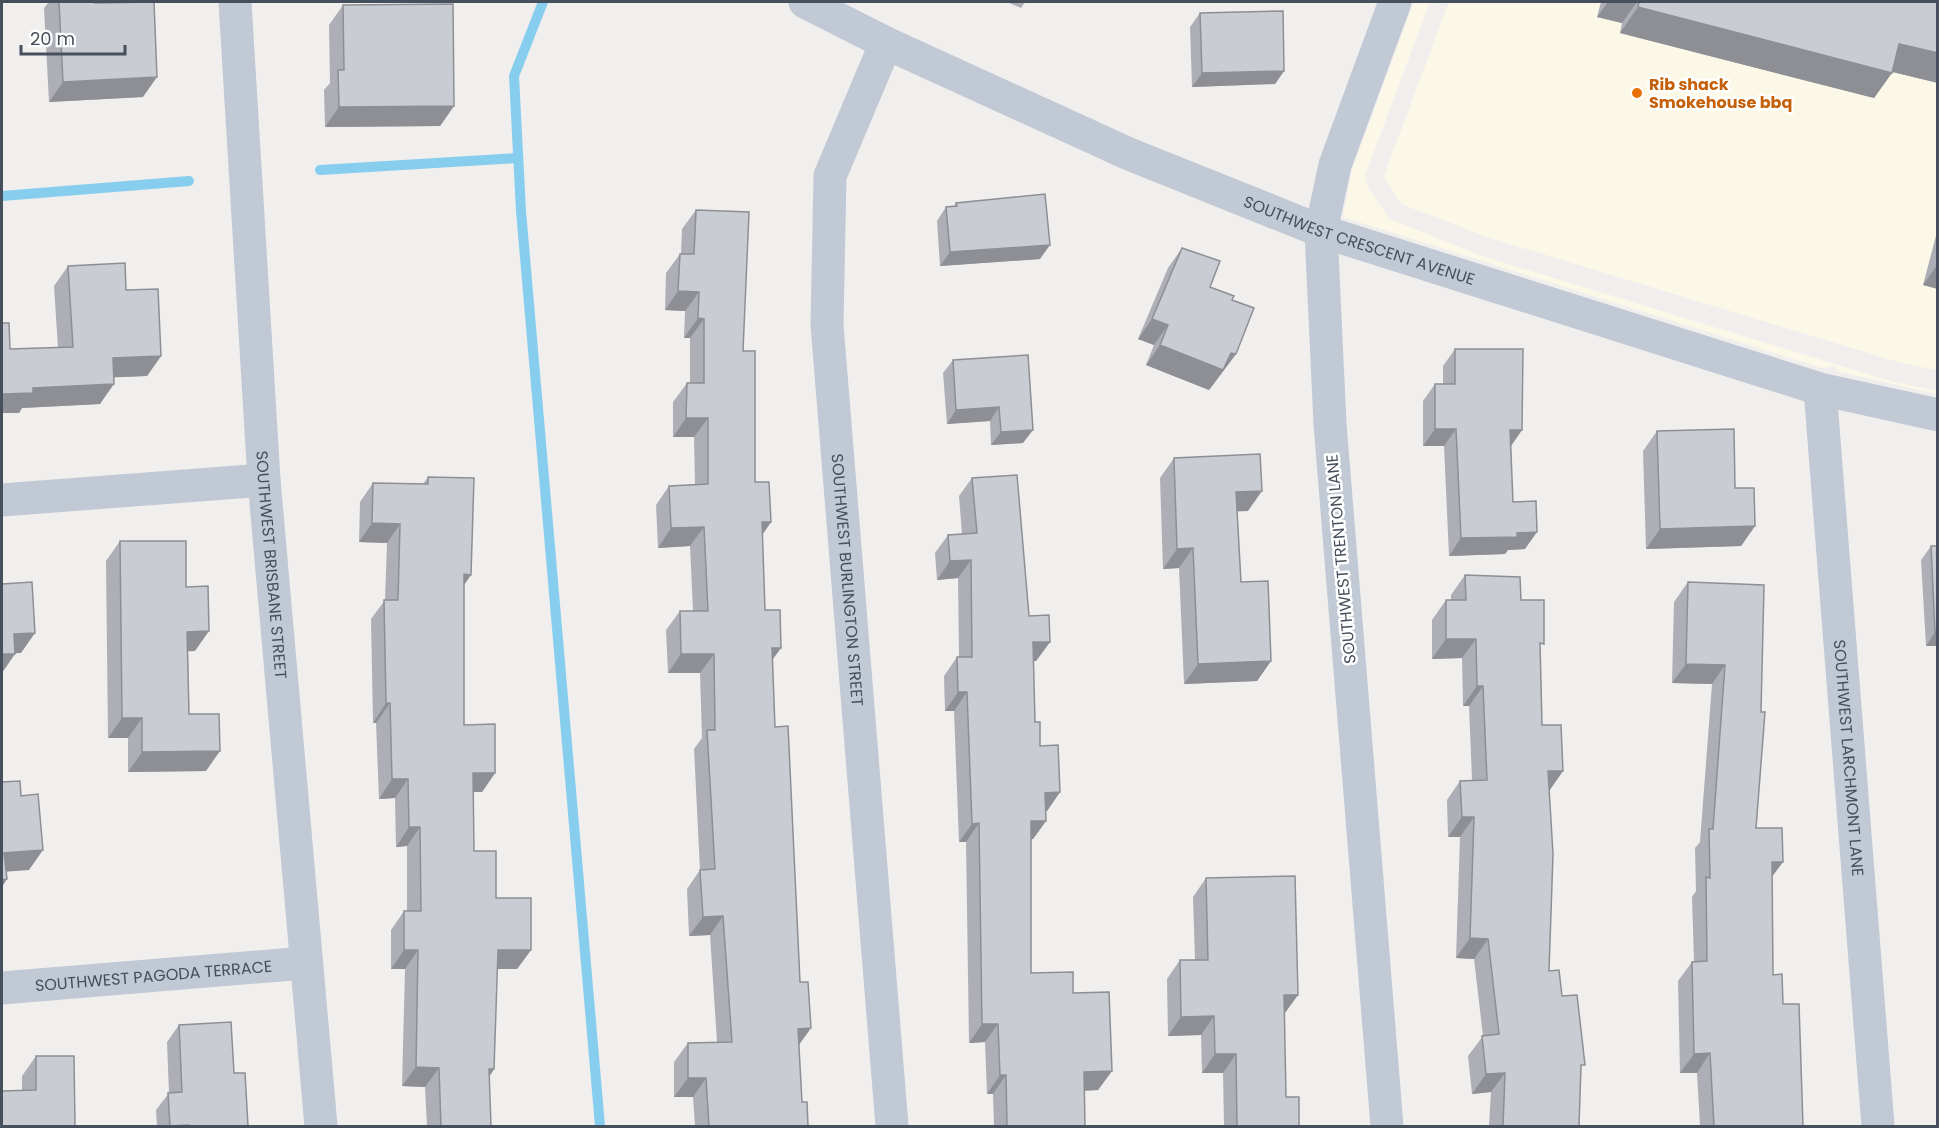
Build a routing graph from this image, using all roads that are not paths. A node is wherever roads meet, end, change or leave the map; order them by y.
1 (235, 2) edge
2 (805, 2) edge
3 (1395, 2) edge
4 (886, 43) junction
5 (1322, 231) junction
6 (1820, 389) junction
7 (1938, 415) edge
8 (264, 480) junction
9 (2, 500) edge
10 (305, 963) junction
11 (2, 988) edge
12 (321, 1126) edge
13 (892, 1126) edge
14 (1387, 1126) edge
15 (1878, 1126) edge

1 - 8 street, SOUTHWEST BRISBANE STREET
2 - 4 street, SOUTHWEST CRESCENT AVENUE
3 - 5 street, SOUTHWEST TRENTON LANE
4 - 5 street, SOUTHWEST CRESCENT AVENUE
4 - 13 street, SOUTHWEST BURLINGTON STREET
5 - 6 street, SOUTHWEST CRESCENT AVENUE
5 - 14 street, SOUTHWEST TRENTON LANE
6 - 7 street, SOUTHWEST CRESCENT AVENUE
6 - 15 street, SOUTHWEST LARCHMONT LANE
8 - 9 street
8 - 10 street, SOUTHWEST BRISBANE STREET
10 - 11 street, SOUTHWEST PAGODA TERRACE
10 - 12 street, SOUTHWEST BRISBANE STREET

